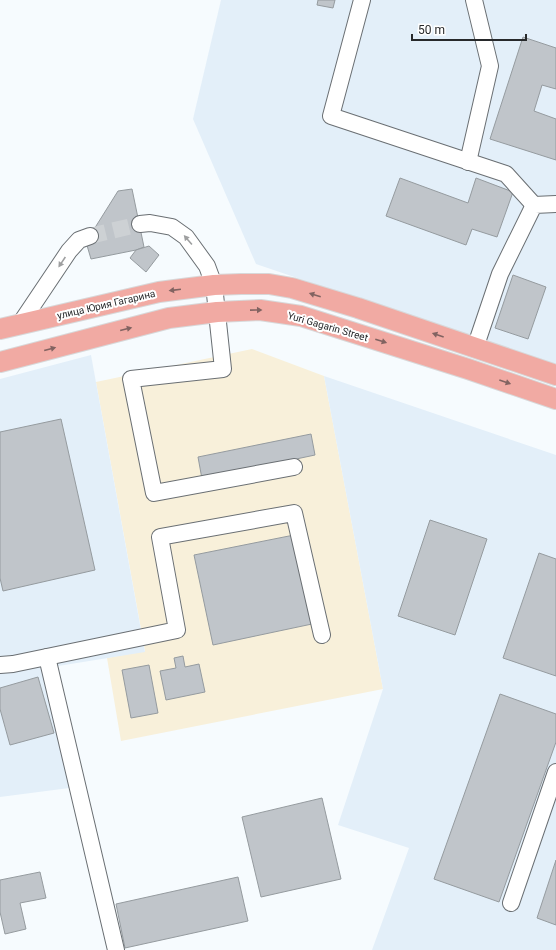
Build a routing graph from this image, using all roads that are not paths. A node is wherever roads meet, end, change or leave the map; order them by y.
1 (362, 0) edge
2 (474, 0) edge
3 (468, 162) junction
4 (556, 204) edge
5 (534, 206) junction
6 (140, 224) tunnel mouth
7 (90, 236) tunnel mouth
8 (214, 285) junction
9 (217, 312) junction
10 (20, 324) junction
11 (0, 328) edge
12 (475, 348) junction
13 (0, 362) edge
14 (556, 375) edge
15 (556, 399) edge
16 (294, 467) dead end
17 (322, 634) dead end
18 (48, 657) junction
19 (0, 665) edge
20 (556, 772) edge
21 (511, 903) dead end
22 (116, 950) edge

1 - 3 lane
2 - 3 lane
3 - 5 lane
4 - 5 lane
5 - 12 lane
8 -> 6 lane
7 -> 10 lane
8 - 9 lane
8 -> 10 main road, улица Юрия Гагарина
12 -> 8 main road
13 -> 9 main road, Yuri Gagarin Street
9 -> 15 main road, Yuri Gagarin Street
9 - 16 lane
10 - 11 main road, улица Юрия Гагарина
12 - 14 main road
17 - 18 lane
18 - 19 lane
18 - 22 lane
20 - 21 lane

